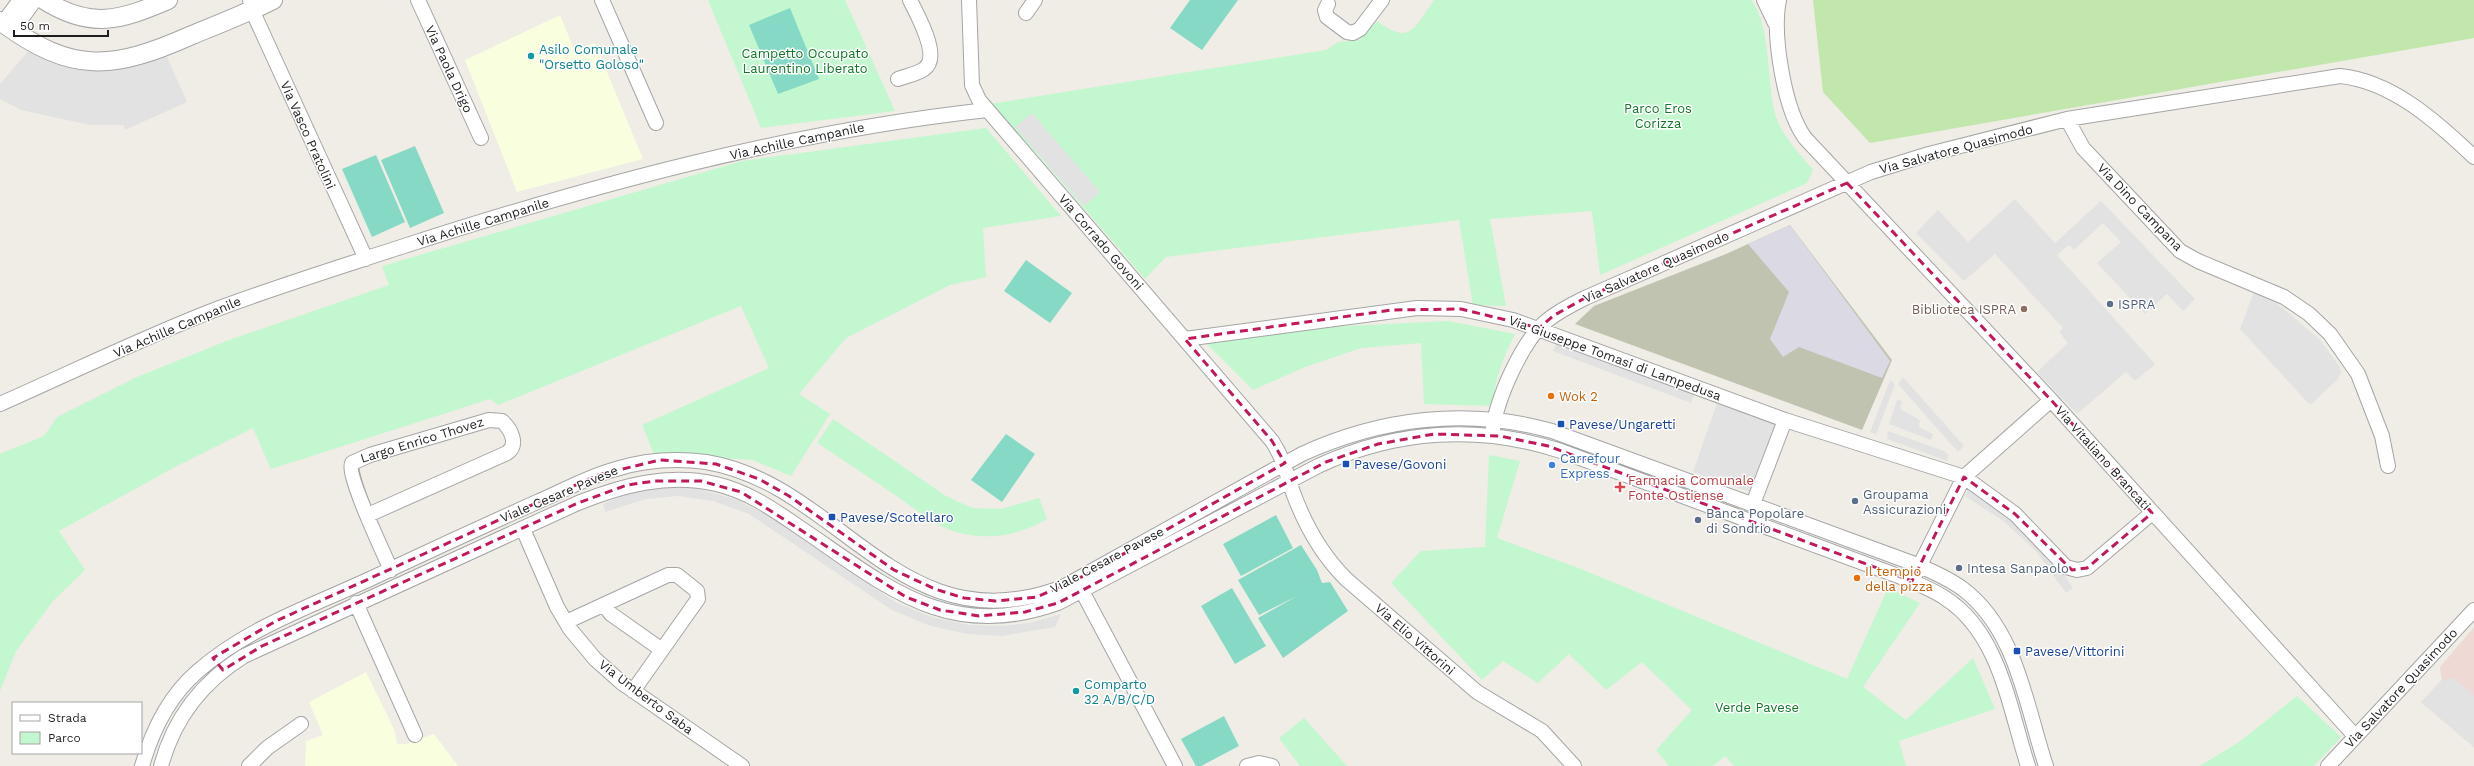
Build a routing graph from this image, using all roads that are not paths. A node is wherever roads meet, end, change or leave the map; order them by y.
1 (20, 0) edge
2 (35, 0) edge
3 (44, 0) edge
4 (168, 0) edge
5 (418, 0) edge
6 (602, 0) edge
7 (910, 0) edge
8 (969, 0) edge
9 (1035, 0) edge
10 (1764, 0) edge
11 (1779, 0) edge
12 (262, 3) edge
13 (1328, 4) dead end
14 (1379, 4) edge
15 (1026, 13) dead end
16 (5, 25) edge
17 (1777, 28) junction
18 (898, 79) dead end
19 (987, 110) junction
20 (2067, 119) junction
21 (656, 123) dead end
22 (481, 138) dead end
23 (2474, 157) edge
24 (1847, 183) junction
25 (366, 259) junction
26 (1539, 328) junction
27 (1185, 339) junction
28 (2051, 400) junction
29 (0, 404) edge
30 (1494, 420) junction
31 (1785, 420) junction
32 (1492, 435) junction
33 (1285, 463) junction
34 (2388, 466) dead end
35 (1964, 477) junction
36 (1290, 481) junction
37 (570, 488) junction
38 (1718, 491) junction
39 (578, 503) junction
40 (1753, 504) junction
41 (1712, 507) junction
42 (2152, 513) junction
43 (368, 515) junction
44 (523, 529) junction
45 (880, 561) junction
46 (1919, 566) junction
47 (391, 570) junction
48 (870, 575) junction
49 (1912, 581) junction
50 (1082, 591) junction
51 (356, 603) junction
52 (604, 605) junction
53 (2474, 610) edge
54 (566, 622) junction
55 (662, 650) junction
56 (213, 658) junction
57 (223, 670) junction
58 (633, 691) junction
59 (301, 724) dead end
60 (415, 735) dead end
61 (2355, 736) junction
62 (142, 766) edge
63 (161, 766) edge
64 (250, 766) edge
65 (742, 766) edge
66 (1175, 766) edge
67 (1247, 766) edge
68 (1272, 766) edge
69 (1574, 766) edge
70 (2028, 766) edge
71 (2046, 766) edge
72 (2328, 766) edge

1 - 16 street
2 - 16 street
3 - 4 street
5 - 22 street, Via Paola Drigo
6 - 21 street
7 - 18 street
8 - 19 street, Via Corrado Govoni
9 - 15 street
10 - 17 street
11 - 17 street
12 - 16 street
12 - 25 street, Via Vasco Pratolini
13 - 14 street
17 - 24 street, Via Vitaliano Brancati
19 - 25 street, Via Achille Campanile
19 - 27 street, Via Corrado Govoni
20 - 23 street, Via Salvatore Quasimodo
20 - 24 street, Via Salvatore Quasimodo
20 - 34 street, Via Dino Campana
24 - 26 street, Via Salvatore Quasimodo
24 - 28 street, Via Vitaliano Brancati
25 - 29 street, Via Achille Campanile
26 - 27 street, Via Giuseppe Tomasi di Lampedusa
26 - 30 street, Via Salvatore Quasimodo
26 - 31 street, Via Giuseppe Tomasi di Lampedusa
27 - 33 street, Via Corrado Govoni
28 - 35 street
28 - 42 street, Via Vitaliano Brancati
30 - 32 street, Via Salvatore Quasimodo
30 - 33 street, Viale Cesare Pavese
30 - 38 street, Viale Cesare Pavese
31 - 35 street, Via Giuseppe Tomasi di Lampedusa
31 - 40 street
32 - 36 street, Viale Cesare Pavese
32 - 41 street, Viale Cesare Pavese
33 - 36 street
33 - 45 street, Viale Cesare Pavese
35 - 42 street, Via Giuseppe Tomasi di Lampedusa
35 - 46 street
36 - 50 street, Viale Cesare Pavese
36 - 69 street, Via Elio Vittorini
37 - 39 street
37 - 45 street, Viale Cesare Pavese
37 - 47 street, Viale Cesare Pavese
38 - 40 street, Viale Cesare Pavese
38 - 41 street
39 - 44 street, Viale Cesare Pavese
39 - 48 street, Viale Cesare Pavese
40 - 46 street, Viale Cesare Pavese
41 - 49 street, Viale Cesare Pavese
42 - 61 street, Via Vitaliano Brancati
43 - 43 street, Largo Enrico Thovez
43 - 47 street, Largo Enrico Thovez
44 - 51 street, Viale Cesare Pavese
44 - 54 street, Via Umberto Saba
45 - 48 street
46 - 49 street
46 - 71 street, Viale Cesare Pavese
47 - 56 street, Viale Cesare Pavese
48 - 50 street, Viale Cesare Pavese
49 - 70 street, Viale Cesare Pavese
50 - 66 street
51 - 57 street, Viale Cesare Pavese
51 - 60 street
52 - 54 street
52 - 55 street
52 - 55 street
53 - 61 street, Via Salvatore Quasimodo
54 - 58 street, Via Umberto Saba
55 - 58 street
56 - 57 street
56 - 62 street, Viale Cesare Pavese
57 - 63 street, Viale Cesare Pavese
58 - 65 street, Via Umberto Saba
59 - 64 street
61 - 72 street, Via Salvatore Quasimodo
67 - 68 street

